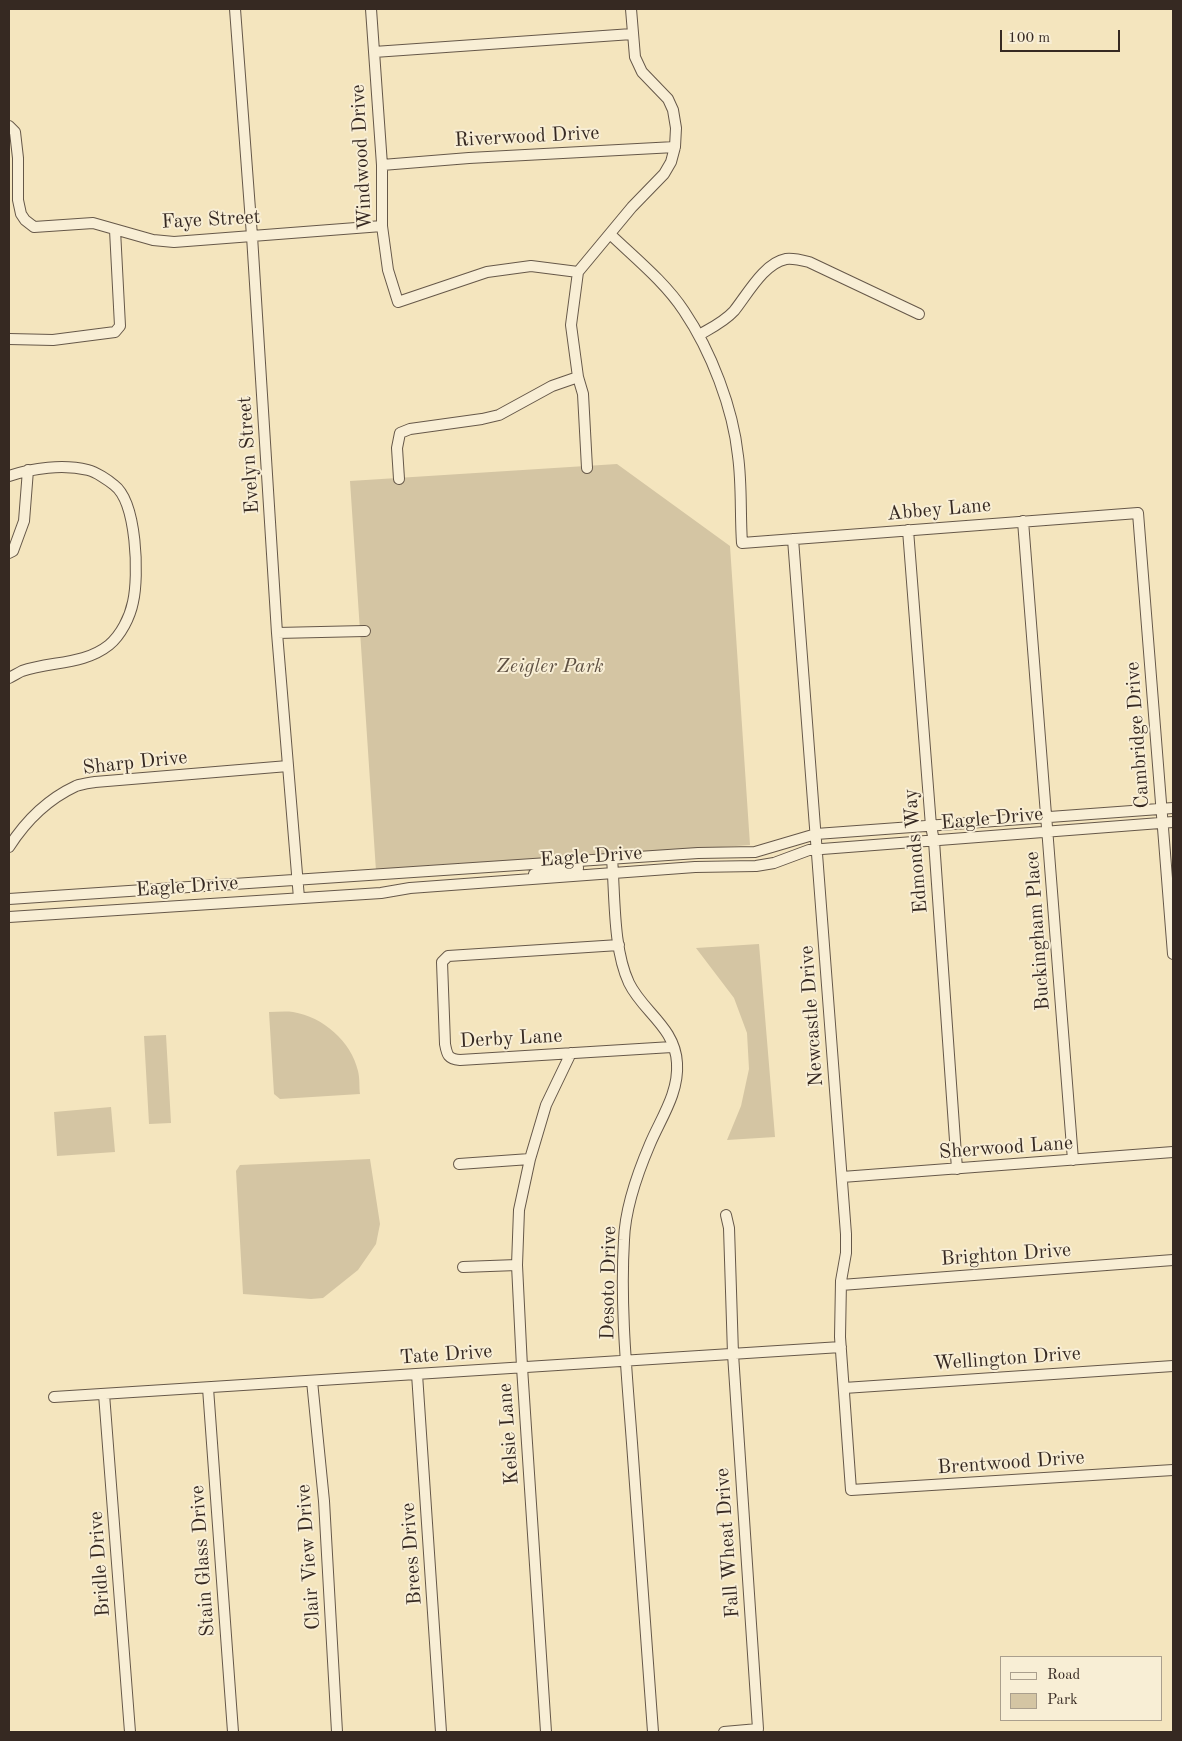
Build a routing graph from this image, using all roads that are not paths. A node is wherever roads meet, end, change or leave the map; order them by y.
1 (235, 9) edge
2 (371, 9) edge
3 (631, 9) edge
4 (632, 34) junction
5 (374, 52) junction
6 (9, 126) edge
7 (674, 147) junction
8 (382, 164) junction
9 (382, 226) junction
10 (115, 230) junction
11 (610, 234) junction
12 (252, 236) junction
13 (578, 272) junction
14 (919, 314) dead end
15 (698, 336) junction
16 (9, 339) edge
17 (578, 377) junction
18 (587, 468) dead end
19 (28, 470) junction
20 (9, 476) edge
21 (400, 479) dead end
22 (1138, 513) joint
23 (1023, 521) junction
24 (908, 530) junction
25 (793, 539) junction
26 (9, 553) edge
27 (365, 631) dead end
28 (277, 633) junction
29 (9, 678) edge
30 (288, 766) junction
31 (1173, 808) edge
32 (1161, 809) junction
33 (1048, 817) junction
34 (1173, 822) edge
35 (1162, 823) junction
36 (931, 826) junction
37 (1048, 832) junction
38 (816, 834) junction
39 (934, 841) junction
40 (9, 846) edge
41 (817, 850) junction
42 (755, 852) junction
43 (612, 858) junction
44 (577, 861) junction
45 (756, 866) junction
46 (613, 873) junction
47 (386, 874) junction
48 (298, 880) junction
49 (499, 882) junction
50 (151, 890) junction
51 (388, 892) junction
52 (299, 898) junction
53 (9, 899) edge
54 (153, 907) junction
55 (9, 917) edge
56 (619, 946) junction
57 (1173, 954) edge
58 (672, 1047) junction
59 (571, 1053) junction
60 (1173, 1152) edge
61 (530, 1159) junction
62 (1073, 1160) junction
63 (459, 1164) dead end
64 (957, 1169) junction
65 (842, 1177) junction
66 (726, 1215) dead end
67 (1173, 1260) edge
68 (517, 1265) junction
69 (463, 1267) dead end
70 (841, 1285) junction
71 (841, 1347) junction
72 (733, 1354) junction
73 (626, 1361) junction
74 (1173, 1366) edge
75 (522, 1368) junction
76 (417, 1374) junction
77 (312, 1381) junction
78 (208, 1388) junction
79 (844, 1388) junction
80 (104, 1394) junction
81 (54, 1397) dead end
82 (1173, 1470) edge
83 (851, 1490) joint
84 (130, 1732) edge
85 (233, 1732) edge
86 (337, 1732) edge
87 (441, 1732) edge
88 (546, 1732) edge
89 (653, 1732) edge
90 (724, 1732) edge

1 - 12 street, Evelyn Street
2 - 5 street, Windwood Drive
3 - 4 street
4 - 5 street
4 - 7 street
5 - 8 street, Windwood Drive
6 - 10 street, Faye Street
7 - 8 street, Riverwood Drive
7 - 11 street
8 - 9 street, Windwood Drive
9 - 12 street, Faye Street
9 - 13 street, Windwood Drive
10 - 12 street, Faye Street
10 - 16 street
11 - 13 street
11 - 15 street
12 - 28 street, Evelyn Street
13 - 17 street
14 - 15 street
15 - 25 street, Abbey Lane
17 - 18 street
17 - 21 street
19 - 20 street
19 - 26 street
19 - 29 street
22 - 23 street, Abbey Lane
22 - 32 street, Cambridge Drive
23 - 24 street, Abbey Lane
23 - 33 street, Buckingham Place
24 - 25 street, Abbey Lane
24 - 36 street, Edmonds Way
25 - 38 street, Newcastle Drive
27 - 28 street
28 - 30 street, Evelyn Street
30 - 40 street, Sharp Drive
30 - 48 street, Evelyn Street
31 - 32 street, Eagle Drive
32 - 33 street, Eagle Drive
32 - 35 street, Cambridge Drive
33 - 36 street, Eagle Drive
33 - 37 street, Buckingham Place
34 - 35 street, Eagle Drive
35 - 37 street, Eagle Drive
35 - 57 street, Cambridge Drive
36 - 38 street, Eagle Drive
36 - 39 street, Edmonds Way
37 - 39 street, Eagle Drive
37 - 62 street, Buckingham Place
38 - 41 street, Newcastle Drive
38 - 42 street, Eagle Drive
39 - 41 street, Eagle Drive
39 - 64 street, Edmonds Way
41 - 45 street, Eagle Drive
41 - 65 street, Newcastle Drive
42 - 43 street, Eagle Drive
42 - 45 street
43 - 44 street, Eagle Drive
43 - 46 street, Desoto Drive
44 - 47 street, Eagle Drive
44 - 49 street
45 - 46 street, Eagle Drive
46 - 49 street, Eagle Drive
46 - 56 street, Desoto Drive
47 - 48 street, Eagle Drive
47 - 51 street
48 - 50 street, Eagle Drive
48 - 52 street, Evelyn Street
49 - 51 street, Eagle Drive
50 - 53 street, Eagle Drive
50 - 54 street
51 - 52 street, Eagle Drive
52 - 54 street, Eagle Drive
54 - 55 street, Eagle Drive
56 - 58 street, Desoto Drive
56 - 59 street, Derby Lane
58 - 59 street, Derby Lane
58 - 73 street, Desoto Drive
59 - 61 street, Kelsie Lane
60 - 62 street, Sherwood Lane
61 - 63 street
61 - 68 street, Kelsie Lane
62 - 64 street, Sherwood Lane
64 - 65 street, Sherwood Lane
65 - 70 street, Newcastle Drive
66 - 72 street, Fall Wheat Drive
67 - 70 street, Brighton Drive
68 - 69 street
68 - 75 street, Kelsie Lane
70 - 71 street, Newcastle Drive
71 - 72 street, Tate Drive
71 - 79 street, Newcastle Drive
72 - 73 street, Tate Drive
72 - 90 street, Fall Wheat Drive
73 - 75 street, Tate Drive
73 - 89 street, Desoto Drive
74 - 79 street, Wellington Drive
75 - 76 street, Tate Drive
75 - 88 street, Kelsie Lane
76 - 77 street, Tate Drive
76 - 87 street, Brees Drive
77 - 78 street, Tate Drive
77 - 86 street, Clair View Drive
78 - 80 street, Tate Drive
78 - 85 street, Stain Glass Drive
79 - 83 street, Newcastle Drive
80 - 81 street, Tate Drive
80 - 84 street, Bridle Drive
82 - 83 street, Brentwood Drive

